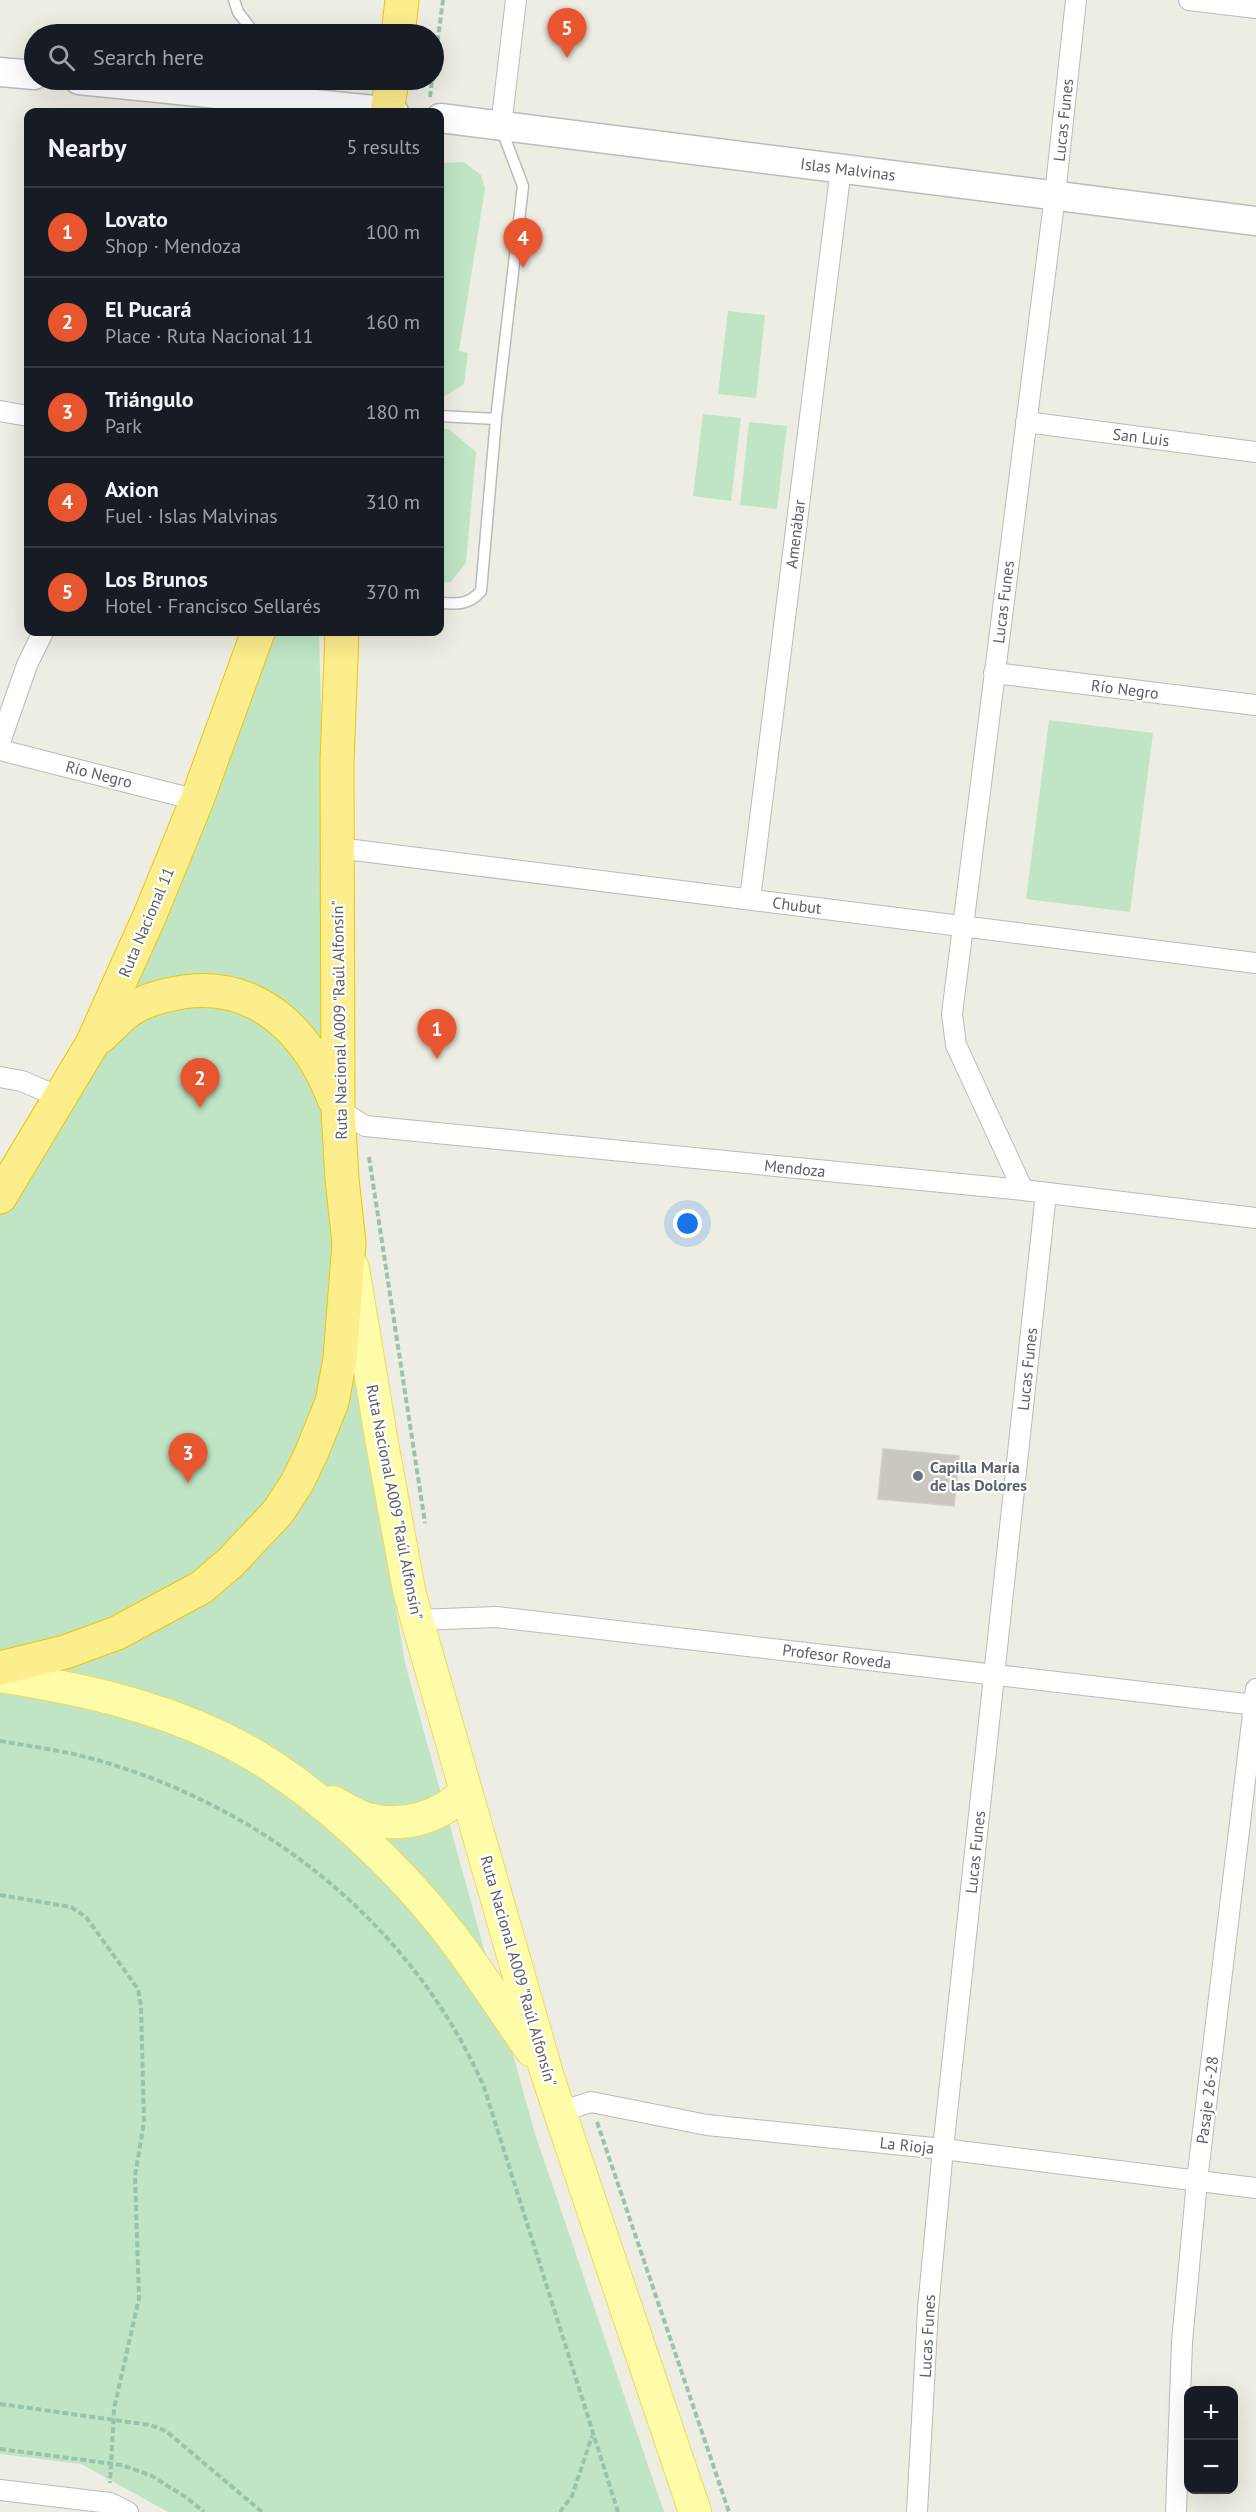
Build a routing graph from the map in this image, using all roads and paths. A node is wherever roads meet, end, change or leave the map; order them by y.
1 (234, 0) edge
2 (402, 0) edge
3 (443, 0) edge
4 (516, 0) edge
5 (1076, 0) edge
6 (1189, 0) edge
7 (1256, 8) edge
8 (247, 24) edge
9 (399, 24) edge
10 (440, 24) edge
11 (0, 72) edge
12 (24, 74) edge
13 (196, 90) edge
14 (390, 90) edge
15 (290, 98) edge
16 (352, 108) edge
17 (388, 108) edge
18 (444, 119) edge
19 (501, 126) junction
20 (840, 168) junction
21 (1055, 195) junction
22 (1256, 221) edge
23 (0, 411) edge
24 (24, 415) edge
25 (444, 416) edge
26 (496, 420) junction
27 (1026, 422) junction
28 (1256, 452) edge
29 (444, 603) edge
30 (41, 636) edge
31 (257, 636) edge
32 (342, 636) edge
33 (994, 673) junction
34 (1256, 705) edge
35 (0, 742) edge
36 (0, 750) edge
37 (197, 800) junction
38 (338, 848) junction
39 (750, 899) junction
40 (963, 927) junction
41 (1256, 963) edge
42 (92, 1044) junction
43 (0, 1077) edge
44 (59, 1097) junction
45 (351, 1118) junction
46 (1023, 1190) junction
47 (1046, 1193) junction
48 (0, 1197) edge
49 (1256, 1218) edge
50 (349, 1244) junction
51 (426, 1527) dead end
52 (417, 1620) junction
53 (0, 1668) edge
54 (994, 1675) junction
55 (0, 1676) edge
56 (1255, 1700) edge
57 (0, 1741) edge
58 (295, 1783) junction
59 (466, 1791) junction
60 (0, 1895) edge
61 (547, 2074) junction
62 (591, 2102) junction
63 (560, 2112) junction
64 (943, 2149) junction
65 (1197, 2181) junction
66 (1256, 2188) edge
67 (0, 2404) edge
68 (113, 2420) junction
69 (592, 2434) junction
70 (0, 2449) edge
71 (111, 2463) junction
72 (0, 2490) edge
73 (109, 2508) edge
74 (128, 2512) edge
75 (204, 2512) edge
76 (262, 2512) edge
77 (561, 2512) edge
78 (618, 2512) edge
79 (695, 2512) edge
80 (729, 2512) edge
81 (917, 2512) edge
82 (1176, 2512) edge

1 - 8 lane
2 - 9 highway
3 - 10 path
4 - 19 street
5 - 21 street, Lucas Funes
6 - 7 street
11 - 12 street
13 - 15 street
14 - 17 highway
15 - 16 street
18 - 19 street, Islas Malvinas
19 - 20 street, Islas Malvinas
19 - 26 lane
20 - 21 street, Islas Malvinas
20 - 39 street, Amenábar
21 - 22 street, Islas Malvinas
21 - 27 street, Lucas Funes
23 - 24 street
25 - 26 lane
26 - 29 lane
27 - 28 street, San Luis
27 - 33 street, Lucas Funes
30 - 35 street
31 - 37 highway, Ruta Nacional 11
32 - 38 highway, Ruta Nacional A009 "Raúl Alfonsín"
33 - 34 street, Río Negro
33 - 40 street, Lucas Funes
36 - 37 street, Río Negro
37 - 42 highway, Ruta Nacional 11
38 - 39 street, Chubut
38 - 45 highway, Ruta Nacional A009 "Raúl Alfonsín"
39 - 40 street, Chubut
40 - 41 street, Chubut
40 - 46 street, Lucas Funes
42 - 44 highway, Ruta Nacional 11
42 - 45 highway
43 - 44 street
44 - 48 highway, Ruta Nacional 11
45 - 46 street, Mendoza
45 - 50 highway, Ruta Nacional A009 "Raúl Alfonsín"
45 - 51 path
46 - 47 street, Mendoza
47 - 49 street, Mendoza
47 - 54 street, Lucas Funes
50 - 52 main road, Ruta Nacional A009 "Raúl Alfonsín"
50 - 53 highway
52 - 54 street, Profesor Roveda
52 - 59 main road, Ruta Nacional A009 "Raúl Alfonsín"
54 - 56 street, Profesor Roveda
54 - 64 street, Lucas Funes
55 - 58 main road
56 - 65 street, Pasaje 26-28
57 - 69 path
58 - 59 main road
58 - 61 main road
59 - 61 main road, Ruta Nacional A009 "Raúl Alfonsín"
60 - 68 path
61 - 63 main road, Ruta Nacional A009 "Raúl Alfonsín"
62 - 63 street, La Rioja
62 - 64 street, La Rioja
62 - 80 path
63 - 79 main road, Ruta Nacional A009 "Raúl Alfonsín"
64 - 65 street, La Rioja
64 - 81 street, Lucas Funes
65 - 66 street, La Rioja
65 - 82 street, Pasaje 26-28
67 - 68 path
68 - 71 path
68 - 76 path
69 - 77 path
69 - 78 path
70 - 71 path
71 - 73 path
71 - 75 path
72 - 73 street
73 - 74 street

